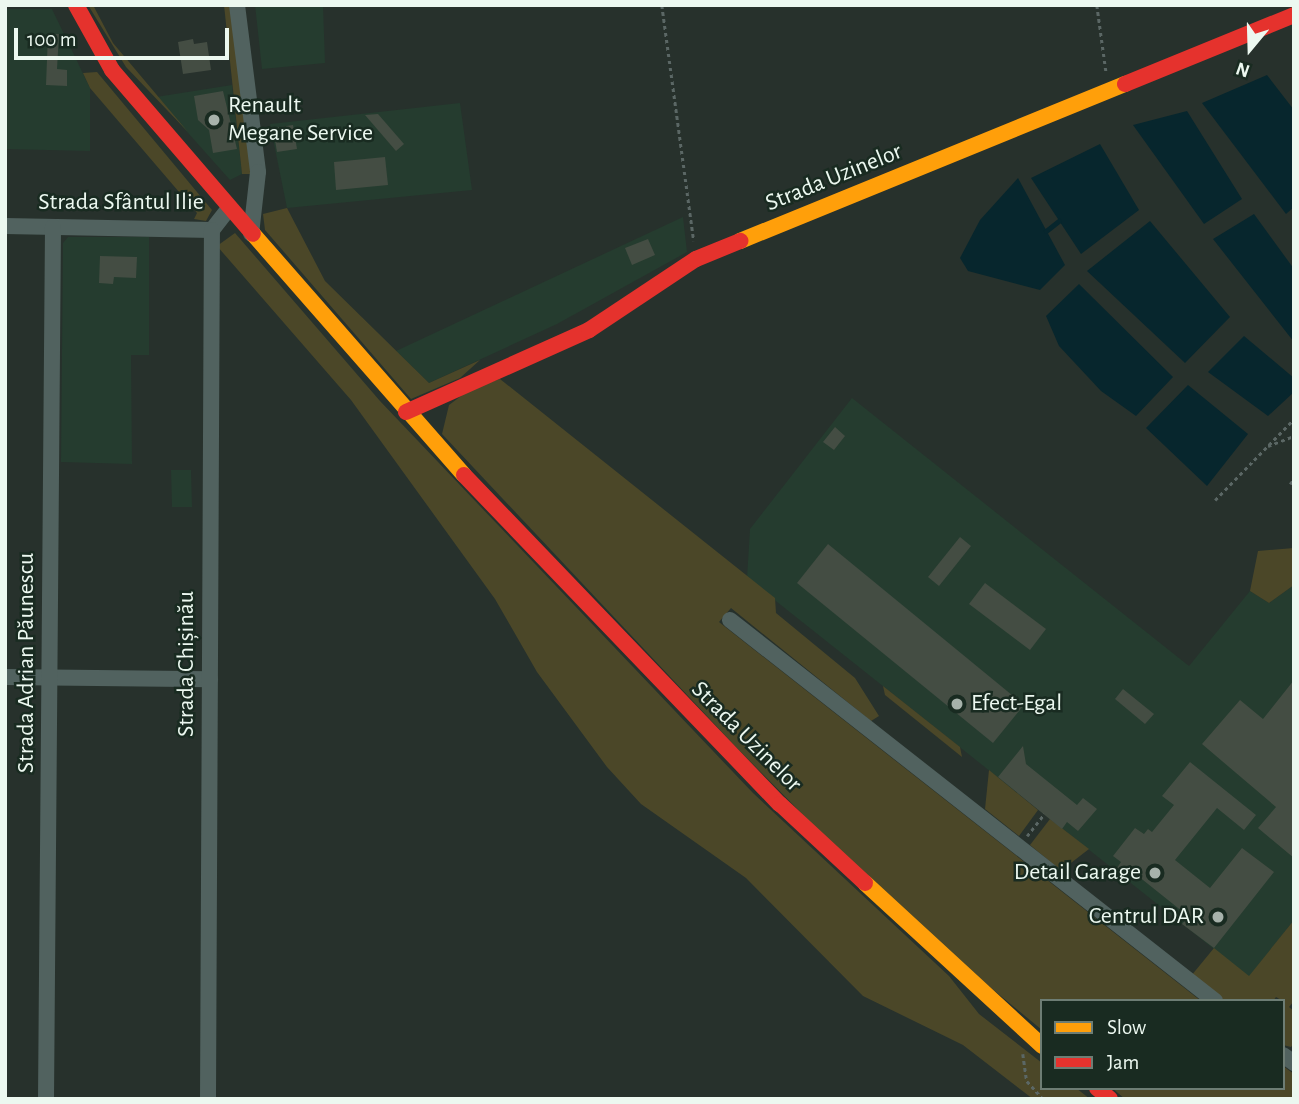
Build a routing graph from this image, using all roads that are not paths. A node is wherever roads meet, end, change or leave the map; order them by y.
1 (76, 5) edge
2 (237, 5) edge
3 (1294, 15) edge
4 (229, 208) junction
5 (5, 226) edge
6 (53, 227) junction
7 (212, 230) junction
8 (251, 234) junction
9 (406, 412) junction
10 (730, 620) dead end
11 (5, 677) edge
12 (50, 677) junction
13 (210, 679) junction
14 (1212, 999) edge
15 (1037, 1042) edge
16 (46, 1099) edge
17 (208, 1099) edge

1 - 4 street, Strada Uzinelor
2 - 8 street
3 - 9 street, Strada Uzinelor
4 - 7 street, Strada Sfântul Ilie
4 - 8 street, Strada Uzinelor
5 - 6 street, Strada Sfântul Ilie
6 - 7 street, Strada Sfântul Ilie
6 - 12 street, Strada Adrian Păunescu
7 - 13 street, Strada Chișinău
8 - 9 street, Strada Uzinelor
9 - 15 street, Strada Uzinelor
10 - 14 street
11 - 12 street
12 - 13 street
12 - 16 street, Strada Adrian Păunescu
13 - 17 street, Strada Chișinău

